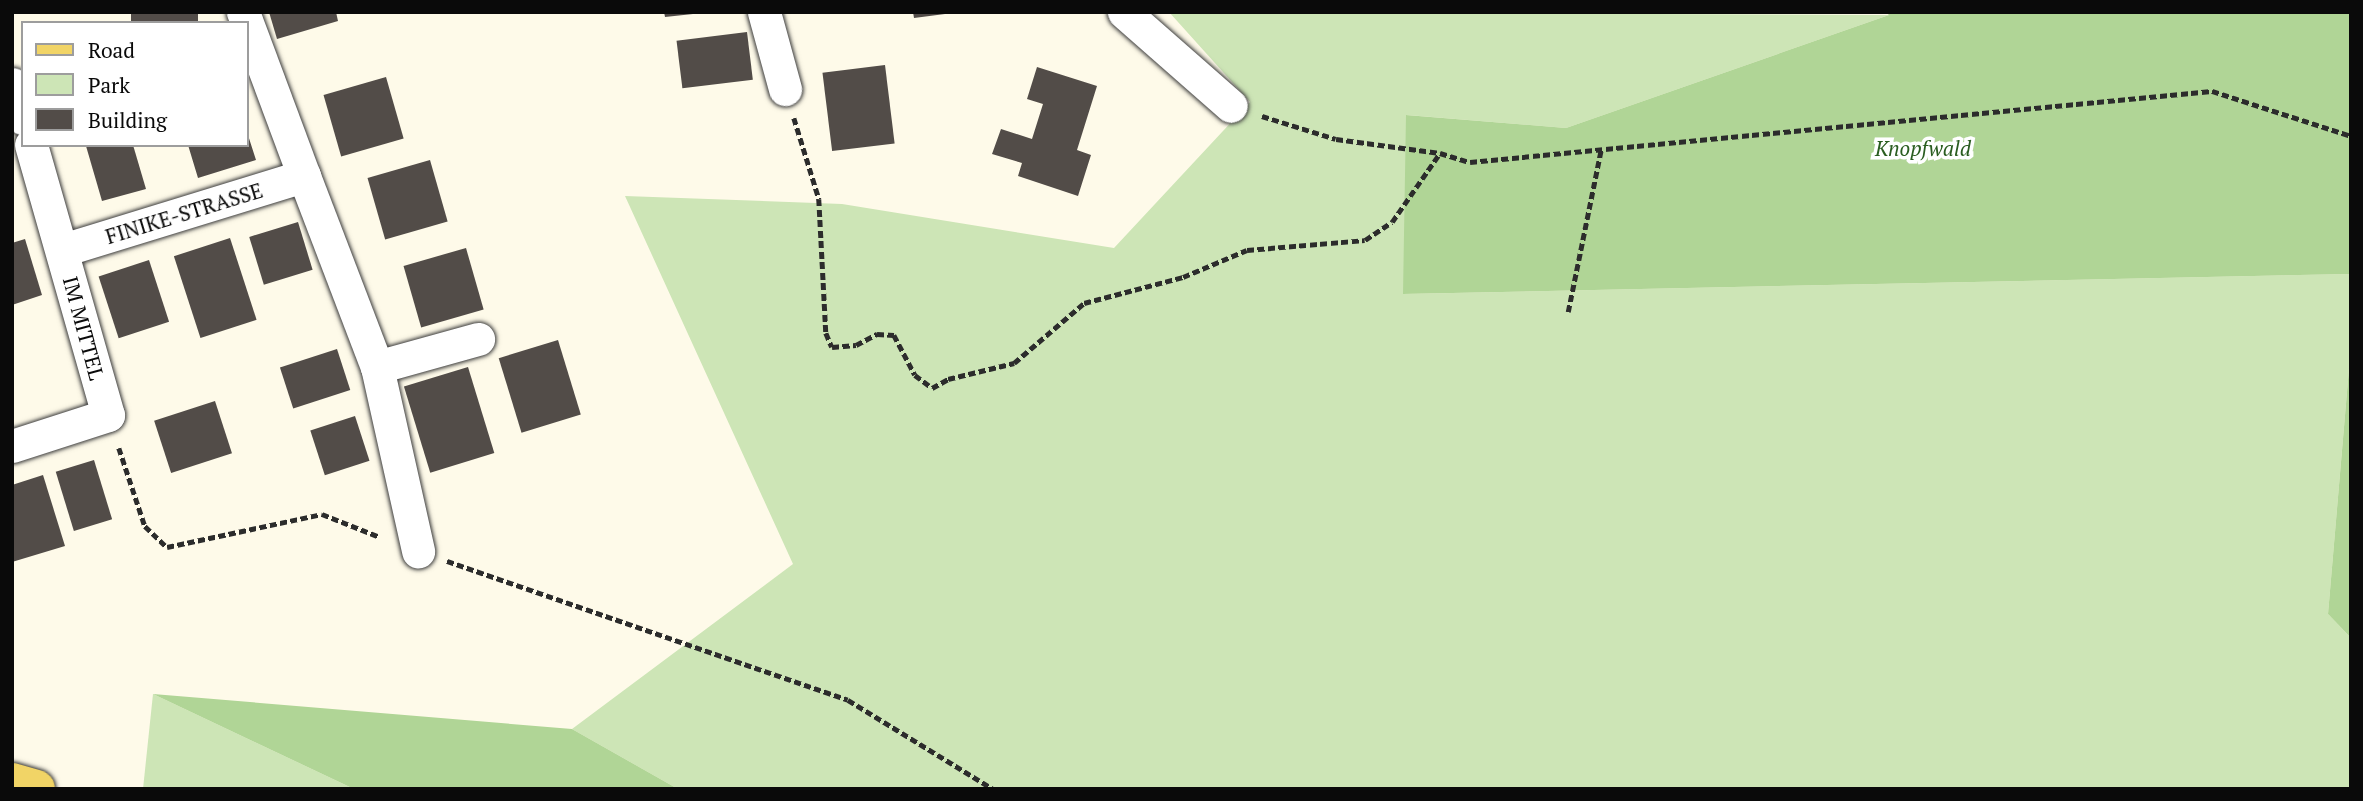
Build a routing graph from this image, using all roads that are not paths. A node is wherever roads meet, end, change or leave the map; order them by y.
1 (764, 12) edge
2 (1124, 12) edge
3 (248, 25) edge
4 (12, 84) edge
5 (785, 89) road end
6 (1231, 106) road end
7 (21, 112) edge
8 (32, 147) edge
9 (304, 176) junction
10 (63, 250) junction
11 (478, 339) dead end
12 (377, 367) junction
13 (12, 446) edge
14 (418, 551) road end
15 (12, 782) edge
16 (36, 789) edge

1 - 5 street
2 - 6 street
3 - 9 street
4 - 7 street
8 - 10 street, IM MITTEL
9 - 10 street, FINIKE-STRASSE
9 - 12 street
10 - 13 street, IM MITTEL
11 - 12 street
12 - 14 street
15 - 16 main road

